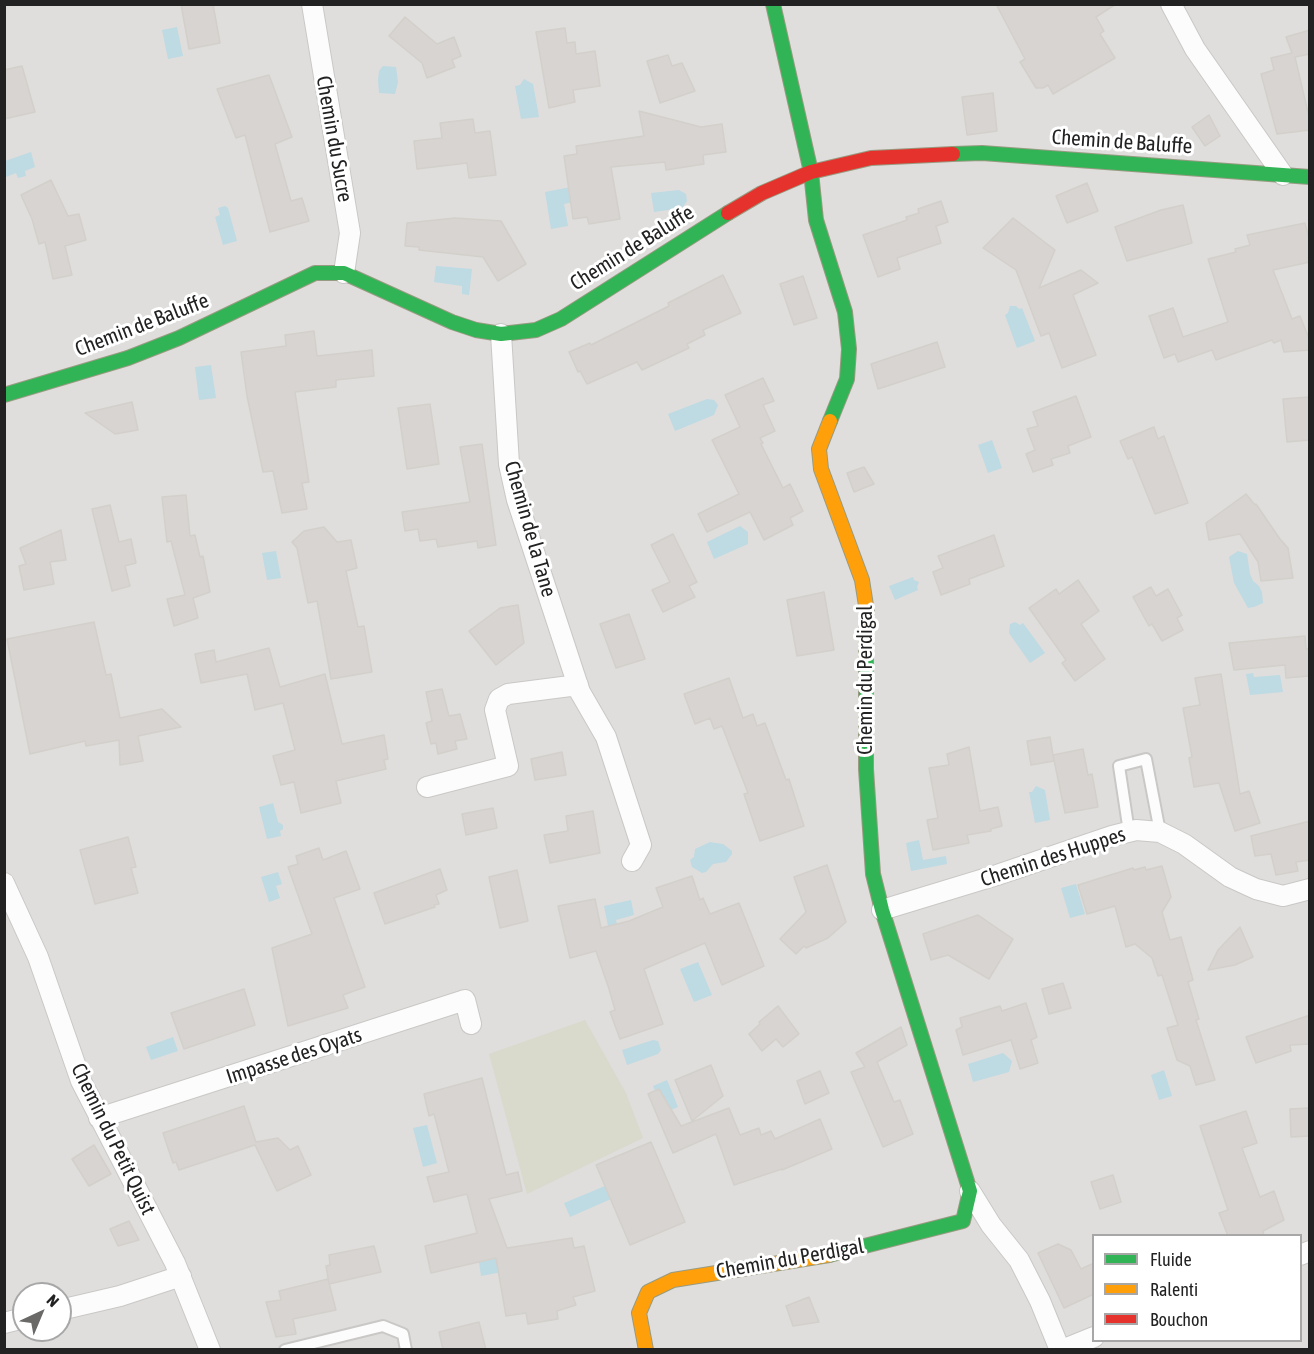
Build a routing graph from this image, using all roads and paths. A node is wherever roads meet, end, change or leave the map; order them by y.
1 (312, 4) edge
2 (773, 4) edge
3 (1171, 4) edge
4 (811, 172) junction
5 (1283, 175) junction
6 (1310, 177) edge
7 (344, 273) junction
8 (501, 334) junction
9 (4, 395) edge
10 (578, 685) junction
11 (427, 787) dead end
12 (1129, 832) junction
13 (1160, 832) junction
14 (632, 861) dead end
15 (4, 883) edge
16 (1310, 889) edge
17 (882, 910) junction
18 (471, 1024) dead end
19 (99, 1118) junction
20 (970, 1191) junction
21 (181, 1276) junction
22 (72, 1307) edge
23 (1092, 1338) edge
24 (210, 1350) edge
25 (285, 1350) edge
26 (406, 1350) edge
27 (646, 1350) edge
28 (1061, 1350) edge

1 - 7 street, Chemin du Sucre
2 - 4 street, Chemin du Perdigal
3 - 5 street
4 - 5 street, Chemin de Baluffe
4 - 8 street, Chemin de Baluffe
4 - 17 street, Chemin du Perdigal
5 - 6 street, Chemin de Baluffe
7 - 8 street, Chemin de Baluffe
7 - 9 street, Chemin de Baluffe
8 - 10 street, Chemin de la Tane
10 - 11 street
10 - 14 street, Chemin de la Tane
12 - 13 street, Chemin des Huppes
12 - 13 lane
12 - 17 street, Chemin des Huppes
13 - 16 street, Chemin des Huppes
15 - 19 street, Chemin du Petit Quist
17 - 20 street, Chemin du Perdigal
18 - 19 street, Impasse des Oyats
19 - 21 street, Chemin du Petit Quist
20 - 27 street, Chemin du Perdigal
20 - 28 street, Chemin du Perdigal
21 - 22 street
21 - 24 street, Chemin du Petit Quist
23 - 28 street, Chemin du Perdigal
25 - 26 lane

